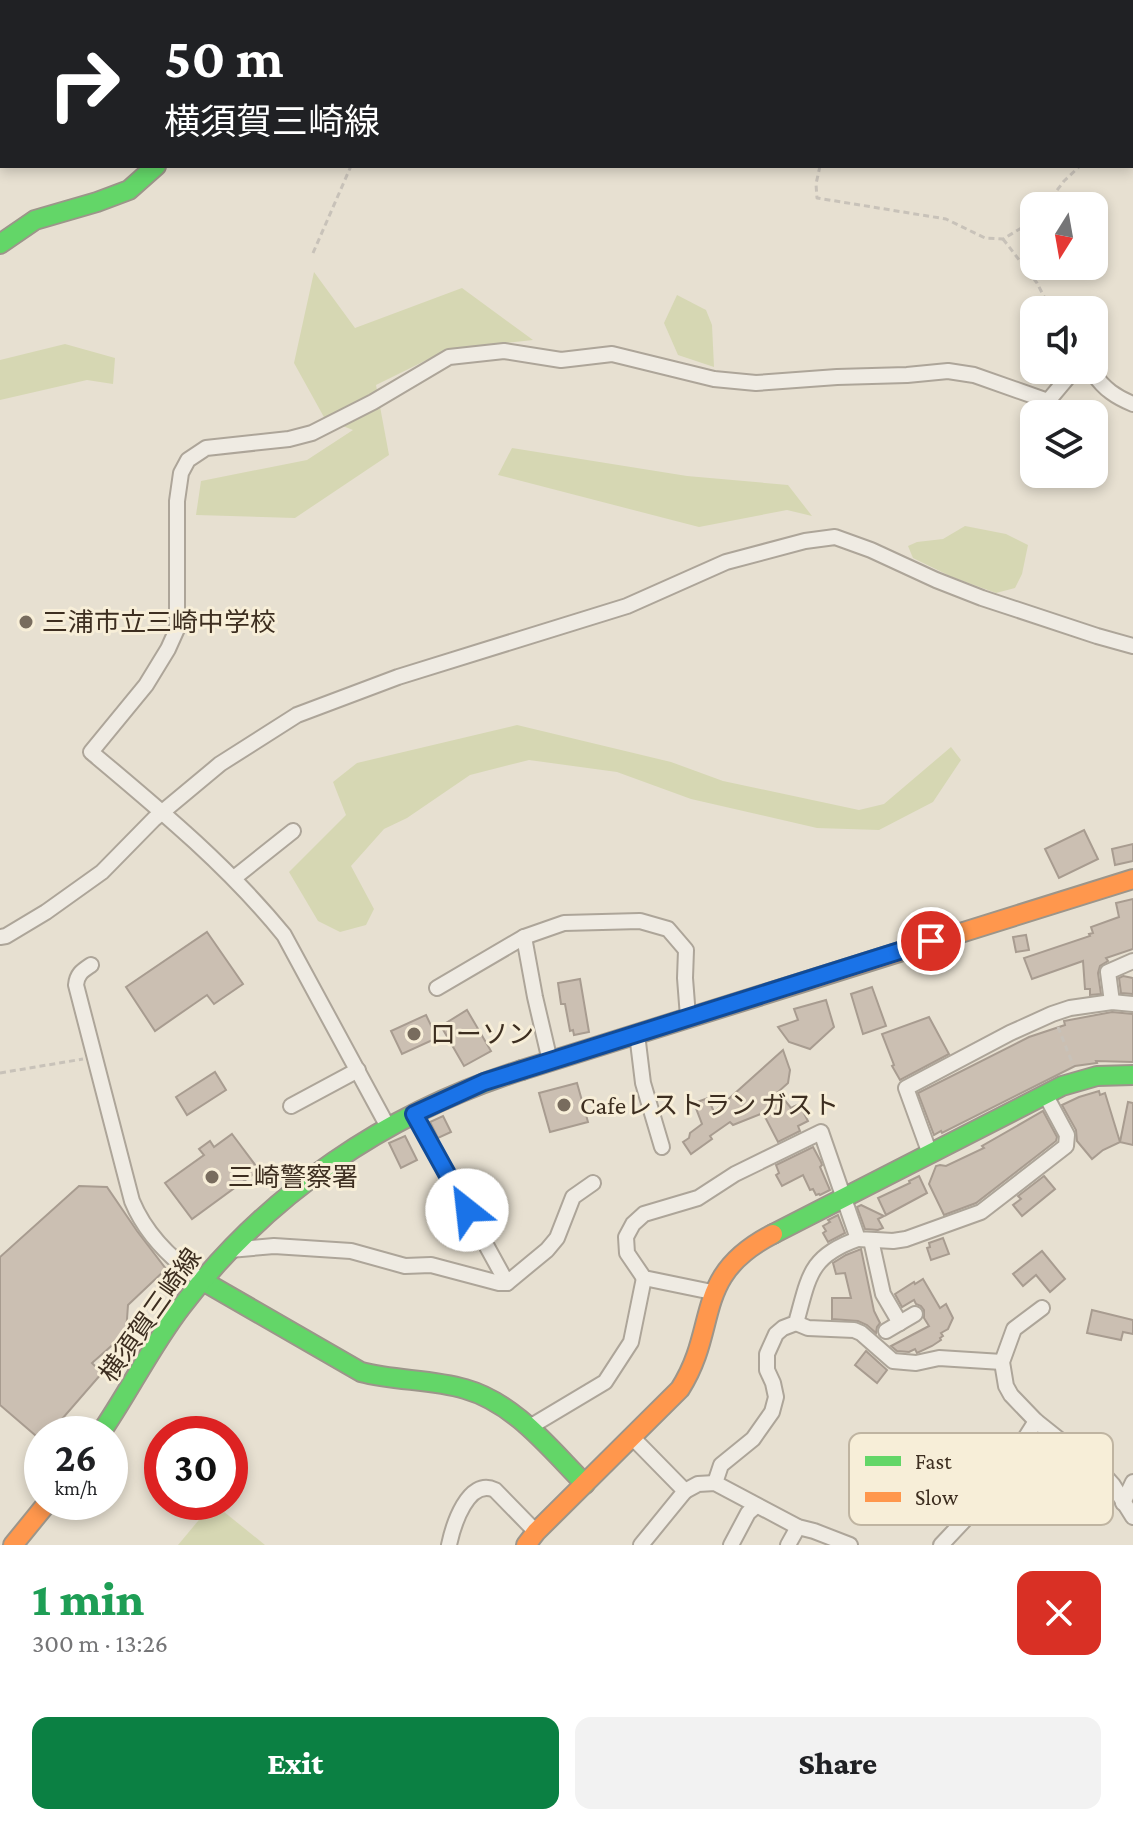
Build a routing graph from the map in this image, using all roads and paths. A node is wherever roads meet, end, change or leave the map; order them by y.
1 (154, 168) edge
2 (350, 168) edge
3 (820, 168) edge
4 (1078, 168) edge
5 (1056, 192) edge
6 (1020, 229) edge
7 (1003, 239) junction
8 (0, 244) edge
9 (313, 253) dead end
10 (1044, 296) edge
11 (1133, 404) edge
12 (1133, 646) edge
13 (163, 813) junction
14 (293, 831) dead end
15 (234, 878) junction
16 (1133, 879) edge
17 (0, 937) edge
18 (524, 937) junction
19 (1133, 961) edge
20 (91, 965) dead end
21 (437, 988) dead end
22 (1112, 1002) junction
23 (1133, 1004) edge
24 (1052, 1014) junction
25 (688, 1017) junction
26 (637, 1034) junction
27 (94, 1058) junction
28 (550, 1061) junction
29 (0, 1066) edge
30 (358, 1070) junction
31 (1, 1073) edge
32 (1133, 1075) edge
33 (1079, 1079) junction
34 (1045, 1094) junction
35 (291, 1106) dead end
36 (414, 1114) junction
37 (388, 1127) junction
38 (662, 1147) dead end
39 (930, 1154) junction
40 (593, 1183) dead end
41 (844, 1198) junction
42 (864, 1240) junction
43 (230, 1250) junction
44 (644, 1278) junction
45 (203, 1281) junction
46 (507, 1283) junction
47 (712, 1292) junction
48 (1042, 1308) dead end
49 (915, 1314) dead end
50 (796, 1323) junction
51 (900, 1323) junction
52 (886, 1331) dead end
53 (1002, 1362) junction
54 (111, 1416) edge
55 (1036, 1421) junction
56 (528, 1428) junction
57 (1028, 1433) edge
58 (1051, 1433) edge
59 (633, 1438) junction
60 (1133, 1482) edge
61 (715, 1483) junction
62 (585, 1484) junction
63 (1113, 1485) edge
64 (685, 1491) junction
65 (1123, 1503) junction
66 (756, 1506) junction
67 (1133, 1517) edge
68 (33, 1520) edge
69 (960, 1525) edge
70 (798, 1527) junction
71 (531, 1539) edge
72 (13, 1545) edge
73 (449, 1545) edge
74 (641, 1545) edge
75 (731, 1545) edge
76 (788, 1545) edge
77 (850, 1545) edge
78 (941, 1545) edge

1 - 8 street
2 - 9 path
3 - 7 path
4 - 5 path
6 - 7 path
7 - 10 path
11 - 13 street
12 - 13 street
13 - 15 street
13 - 17 street
14 - 15 street
15 - 30 street
16 - 25 street, 横須賀三崎線
18 - 21 street
18 - 25 street
18 - 28 street
19 - 22 street
20 - 27 street
22 - 23 street
22 - 24 street
24 - 33 path
24 - 39 street
25 - 26 street, 横須賀三崎線
26 - 28 street, 横須賀三崎線
26 - 38 street
27 - 31 path
27 - 45 street
28 - 36 street, 横須賀三崎線
29 - 31 path
30 - 35 street
30 - 37 street
32 - 33 street
33 - 34 street
34 - 39 street
34 - 42 street
36 - 37 street, 横須賀三崎線
36 - 46 street
37 - 43 street, 横須賀三崎線
39 - 41 street
40 - 46 street
41 - 42 street
41 - 44 street
41 - 47 street
42 - 50 street
42 - 51 street
43 - 45 street, 横須賀三崎線
43 - 46 street
44 - 47 street
44 - 56 street
45 - 54 street, 横須賀三崎線
45 - 56 street
47 - 59 street
48 - 53 street
49 - 51 street
50 - 53 street
50 - 61 street
51 - 52 street
53 - 55 street
55 - 57 street
55 - 58 street
56 - 62 street
59 - 62 street
59 - 64 street
60 - 65 street
61 - 64 street
61 - 66 street
62 - 71 street
63 - 65 street
64 - 74 street
65 - 67 street
66 - 70 street
66 - 75 street
68 - 72 street
69 - 78 street
70 - 76 street
70 - 77 street
71 - 73 street

